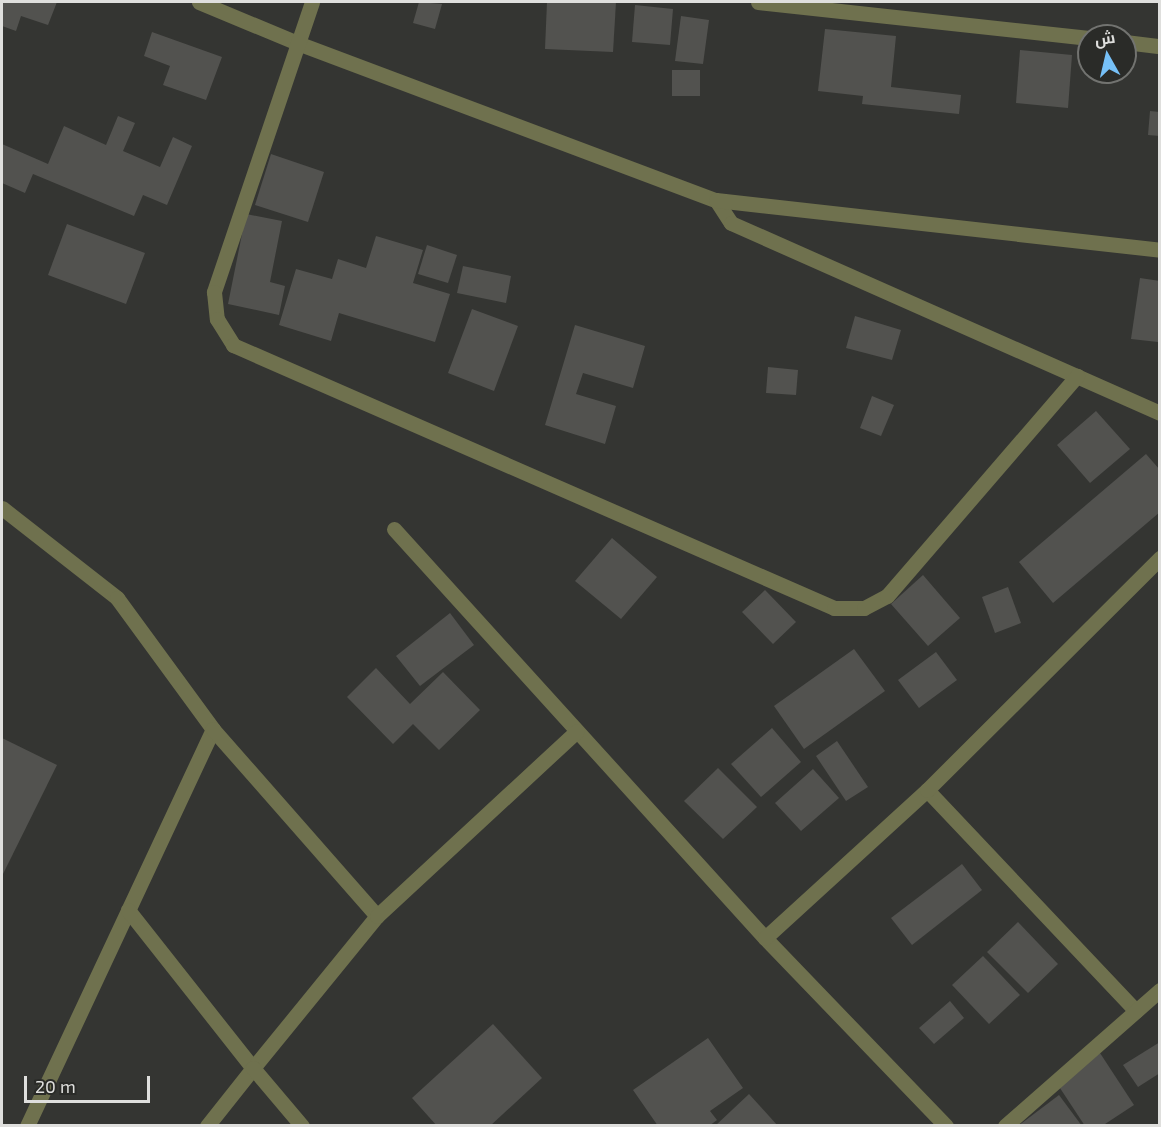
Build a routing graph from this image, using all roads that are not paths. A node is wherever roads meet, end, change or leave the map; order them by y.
1 (199, 2) edge
2 (312, 2) edge
3 (759, 2) edge
4 (1077, 37) edge
5 (1137, 43) edge
6 (300, 44) junction
7 (1160, 46) edge
8 (716, 201) junction
9 (1160, 250) edge
10 (1077, 376) junction
11 (1160, 413) edge
12 (2, 508) edge
13 (394, 529) dead end
14 (1160, 558) edge
15 (213, 729) junction
16 (577, 731) junction
17 (927, 790) junction
18 (128, 910) junction
19 (377, 916) junction
20 (765, 938) junction
21 (1160, 990) edge
22 (1136, 1011) junction
23 (253, 1068) junction
24 (27, 1125) edge
25 (207, 1125) edge
26 (302, 1125) edge
27 (946, 1125) edge
28 (1005, 1125) edge

1 - 6 street
2 - 6 street
3 - 4 street
5 - 7 street
6 - 8 street
6 - 10 street
8 - 9 street
8 - 10 street
10 - 11 street
12 - 15 street
13 - 16 street
14 - 17 street
15 - 18 street
15 - 19 street
16 - 19 street
16 - 20 street
17 - 20 street
17 - 22 street
18 - 23 street
18 - 24 street
19 - 23 street
20 - 27 street
21 - 22 street
22 - 28 street
23 - 25 street
23 - 26 street

